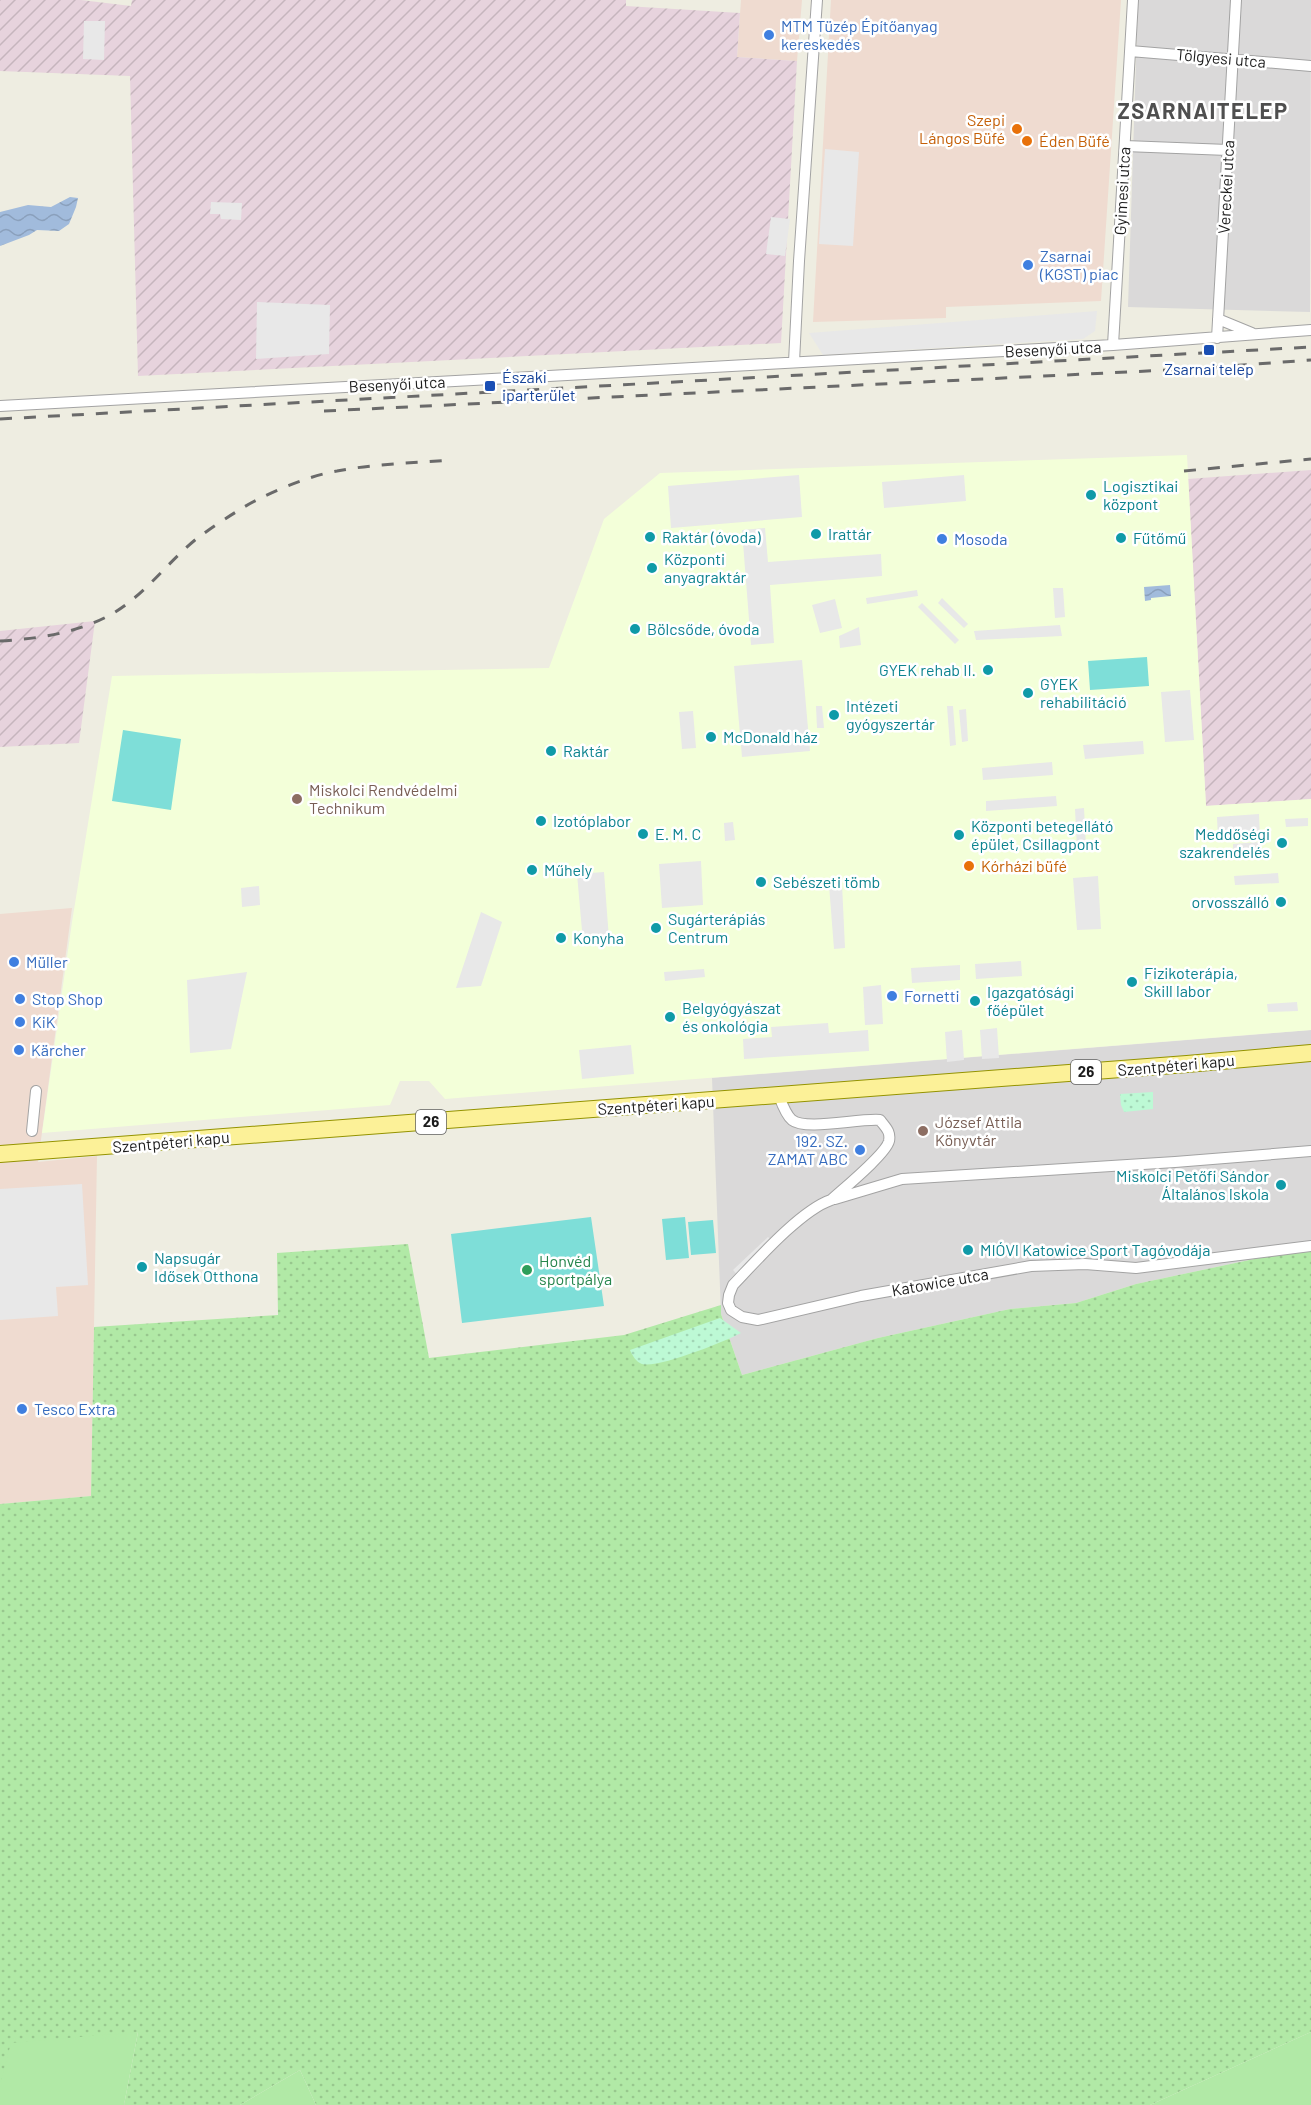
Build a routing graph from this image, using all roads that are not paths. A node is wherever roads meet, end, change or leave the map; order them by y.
1 (817, 0) edge
2 (1133, 0) edge
3 (1236, 0) edge
4 (1130, 51) junction
5 (1233, 58) junction
6 (1311, 66) edge
7 (1125, 146) junction
8 (1228, 150) junction
9 (1218, 319) junction
10 (1311, 330) edge
11 (1255, 335) junction
12 (1217, 338) junction
13 (1113, 345) junction
14 (794, 362) junction
15 (0, 406) edge
16 (1311, 1053) edge
17 (36, 1091) dead end
18 (779, 1096) junction
19 (32, 1131) dead end
20 (1311, 1151) edge
21 (0, 1154) edge
22 (868, 1165) junction
23 (878, 1186) junction
24 (831, 1200) junction
25 (1311, 1246) edge

1 - 14 street
2 - 4 street, Gyimesi utca
3 - 5 street, Vereckei utca
4 - 5 street, Tölgyesi utca
4 - 7 street, Gyimesi utca
5 - 6 street, Tölgyesi utca
5 - 8 street, Vereckei utca
7 - 8 street
7 - 13 street, Gyimesi utca
8 - 9 street, Vereckei utca
9 - 11 street
9 - 12 street, Vereckei utca
10 - 11 street, Besenyői utca
11 - 12 street, Besenyői utca
12 - 13 street, Besenyői utca
13 - 14 street, Besenyői utca
14 - 15 street, Besenyői utca
16 - 18 main road, Szentpéteri kapu / 26
17 - 19 street
18 - 21 main road, Szentpéteri kapu / 26
18 - 22 street, Katowice utca
20 - 23 street, Katowice utca
22 - 23 street
22 - 24 street, Katowice utca
23 - 24 street, Katowice utca
24 - 25 street, Katowice utca

